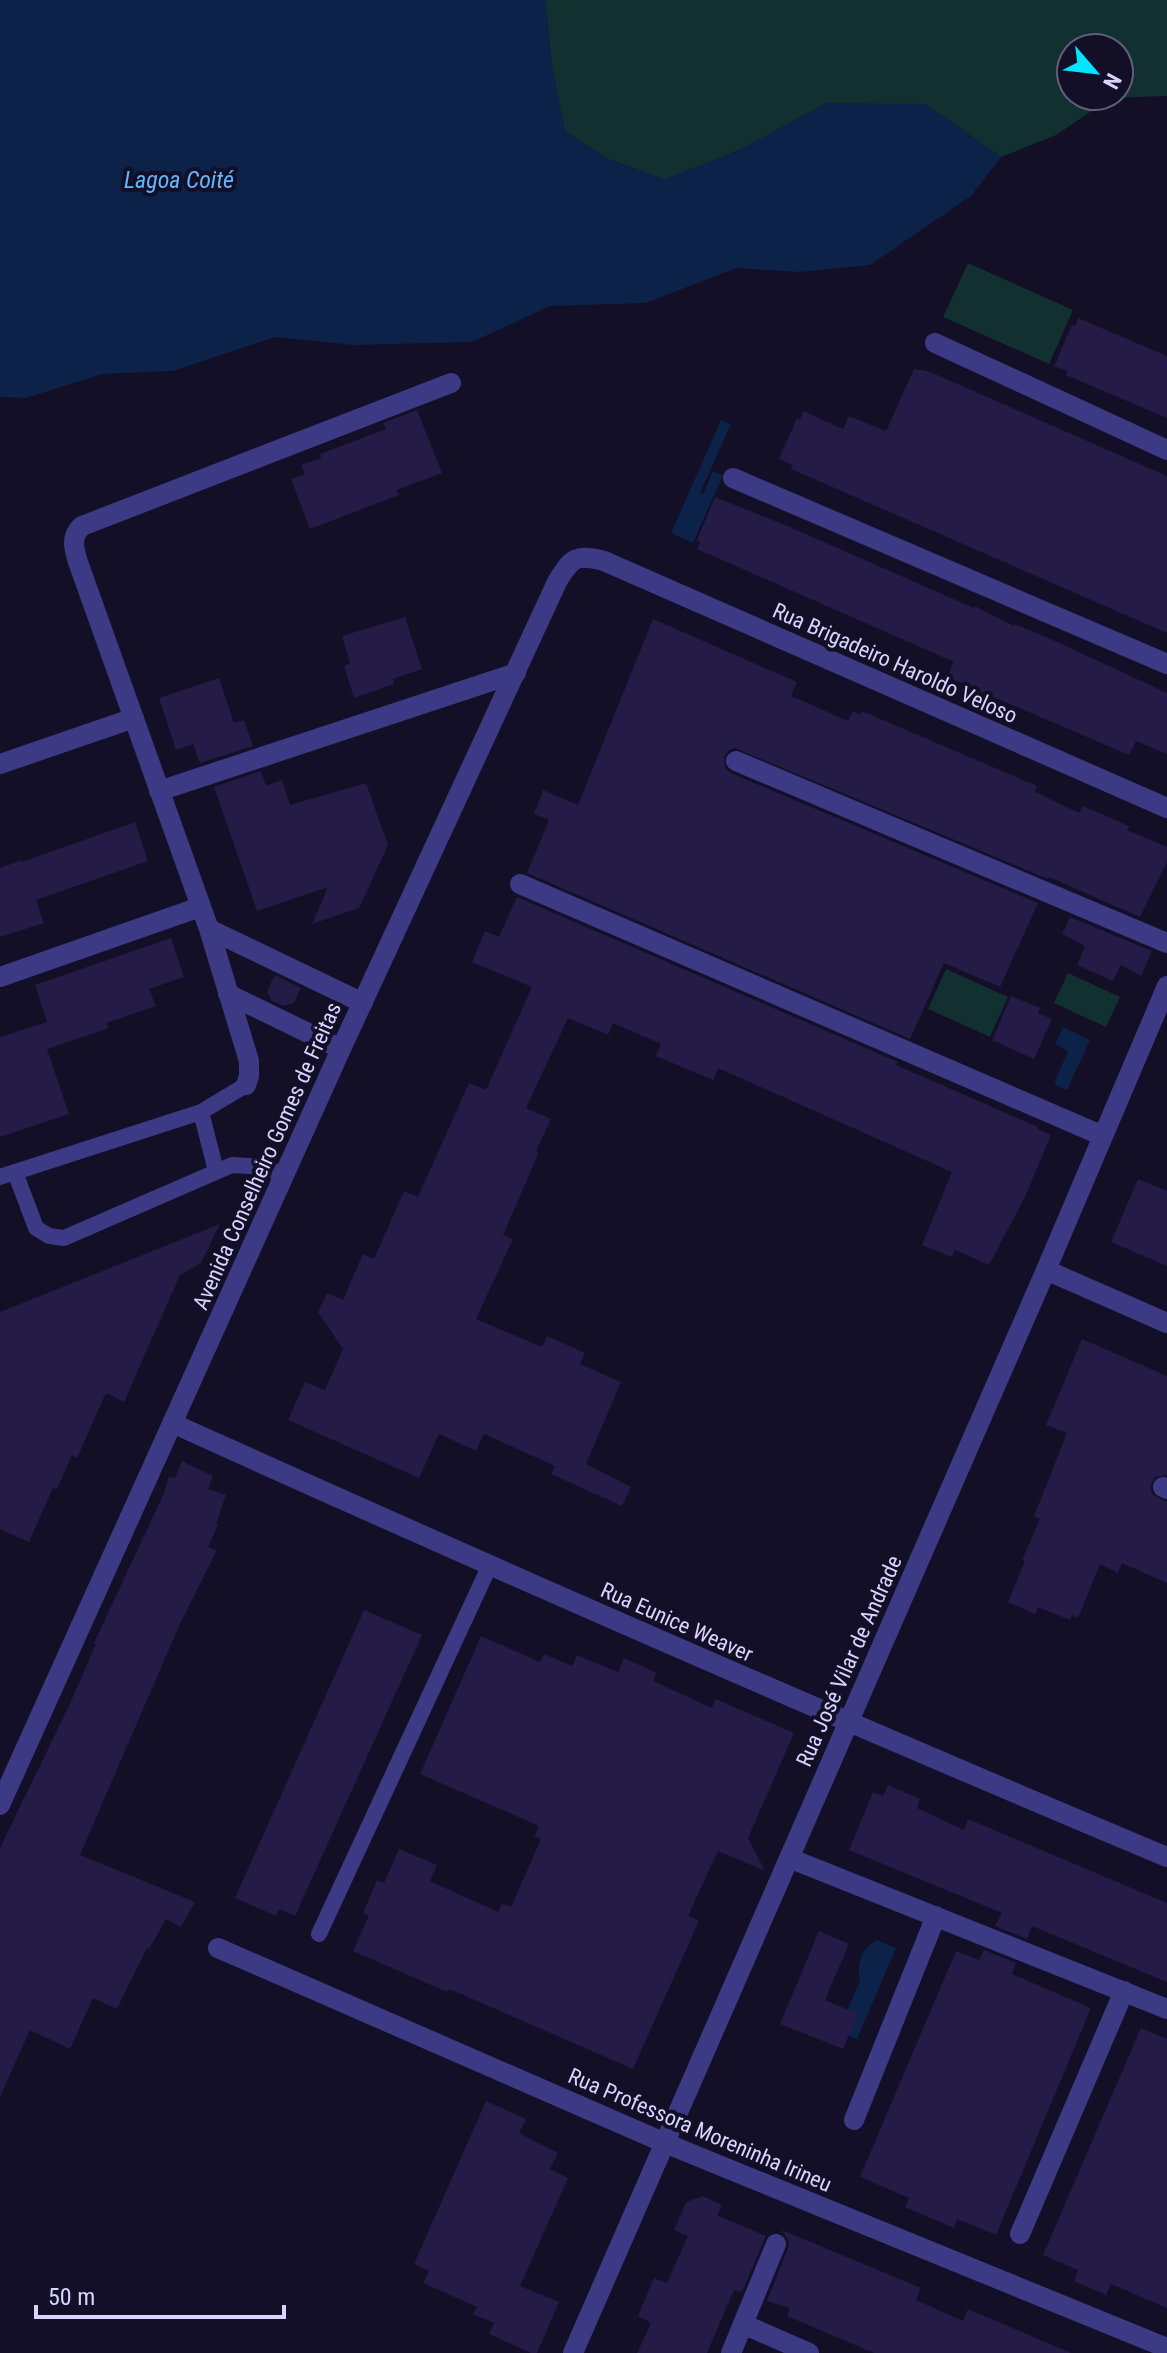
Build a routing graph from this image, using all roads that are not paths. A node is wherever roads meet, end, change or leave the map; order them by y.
1 (935, 343) dead end
2 (451, 383) dead end
3 (1167, 450) edge
4 (733, 478) dead end
5 (604, 561) joint
6 (1167, 664) edge
7 (516, 673) junction
8 (134, 718) junction
9 (736, 761) dead end
10 (0, 764) edge
11 (159, 791) junction
12 (1167, 808) edge
13 (520, 884) dead end
14 (200, 907) junction
15 (209, 929) junction
16 (1167, 943) edge
17 (0, 977) edge
18 (1167, 986) edge
19 (228, 994) junction
20 (363, 1003) junction
21 (341, 1049) junction
22 (246, 1085) joint
23 (201, 1112) junction
24 (1103, 1136) junction
25 (216, 1171) junction
26 (7, 1174) edge
27 (285, 1176) junction
28 (1046, 1270) junction
29 (1167, 1323) edge
30 (172, 1423) junction
31 (489, 1567) junction
32 (849, 1723) junction
33 (0, 1805) edge
34 (1167, 1857) edge
35 (789, 1858) junction
36 (936, 1916) junction
37 (319, 1934) dead end
38 (218, 1948) dead end
39 (1124, 1991) junction
40 (1167, 2009) edge
41 (854, 2120) dead end
42 (665, 2143) junction
43 (1020, 2234) dead end
44 (776, 2244) dead end
45 (743, 2324) junction
46 (1167, 2348) edge
47 (573, 2353) edge
48 (731, 2353) edge
49 (809, 2353) edge

1 - 3 street
2 - 8 street
4 - 6 street
5 - 7 street, Avenida Conselheiro Gomes de Freitas
5 - 12 street, Rua Brigadeiro Haroldo Veloso
7 - 11 street
7 - 20 street, Avenida Conselheiro Gomes de Freitas
8 - 10 street
8 - 11 street
9 - 16 street
11 - 14 street
13 - 24 street
14 - 15 street
14 - 17 street
15 - 19 street
15 - 20 street
18 - 24 street, Rua José Vilar de Andrade
19 - 21 street
19 - 22 street
20 - 21 street, Avenida Conselheiro Gomes de Freitas
21 - 27 street, Avenida Conselheiro Gomes de Freitas
22 - 23 lane
23 - 25 lane
23 - 26 lane
24 - 28 street, Rua José Vilar de Andrade
25 - 26 lane
25 - 27 lane
27 - 30 street, Avenida Conselheiro Gomes de Freitas
28 - 29 street
28 - 32 street, Rua José Vilar de Andrade
30 - 31 street, Rua Eunice Weaver
30 - 33 street, Avenida Conselheiro Gomes de Freitas
31 - 32 street, Rua Eunice Weaver
31 - 37 lane
32 - 34 street, Rua Eunice Weaver
32 - 35 street, Rua José Vilar de Andrade
35 - 36 street
35 - 42 street, Rua José Vilar de Andrade
36 - 39 street
36 - 41 street
38 - 42 street, Rua Professora Moreninha Irineu
39 - 40 street
39 - 43 street
42 - 46 street, Rua Professora Moreninha Irineu
42 - 47 street, Rua José Vilar de Andrade
44 - 45 street
45 - 48 street
45 - 49 street

